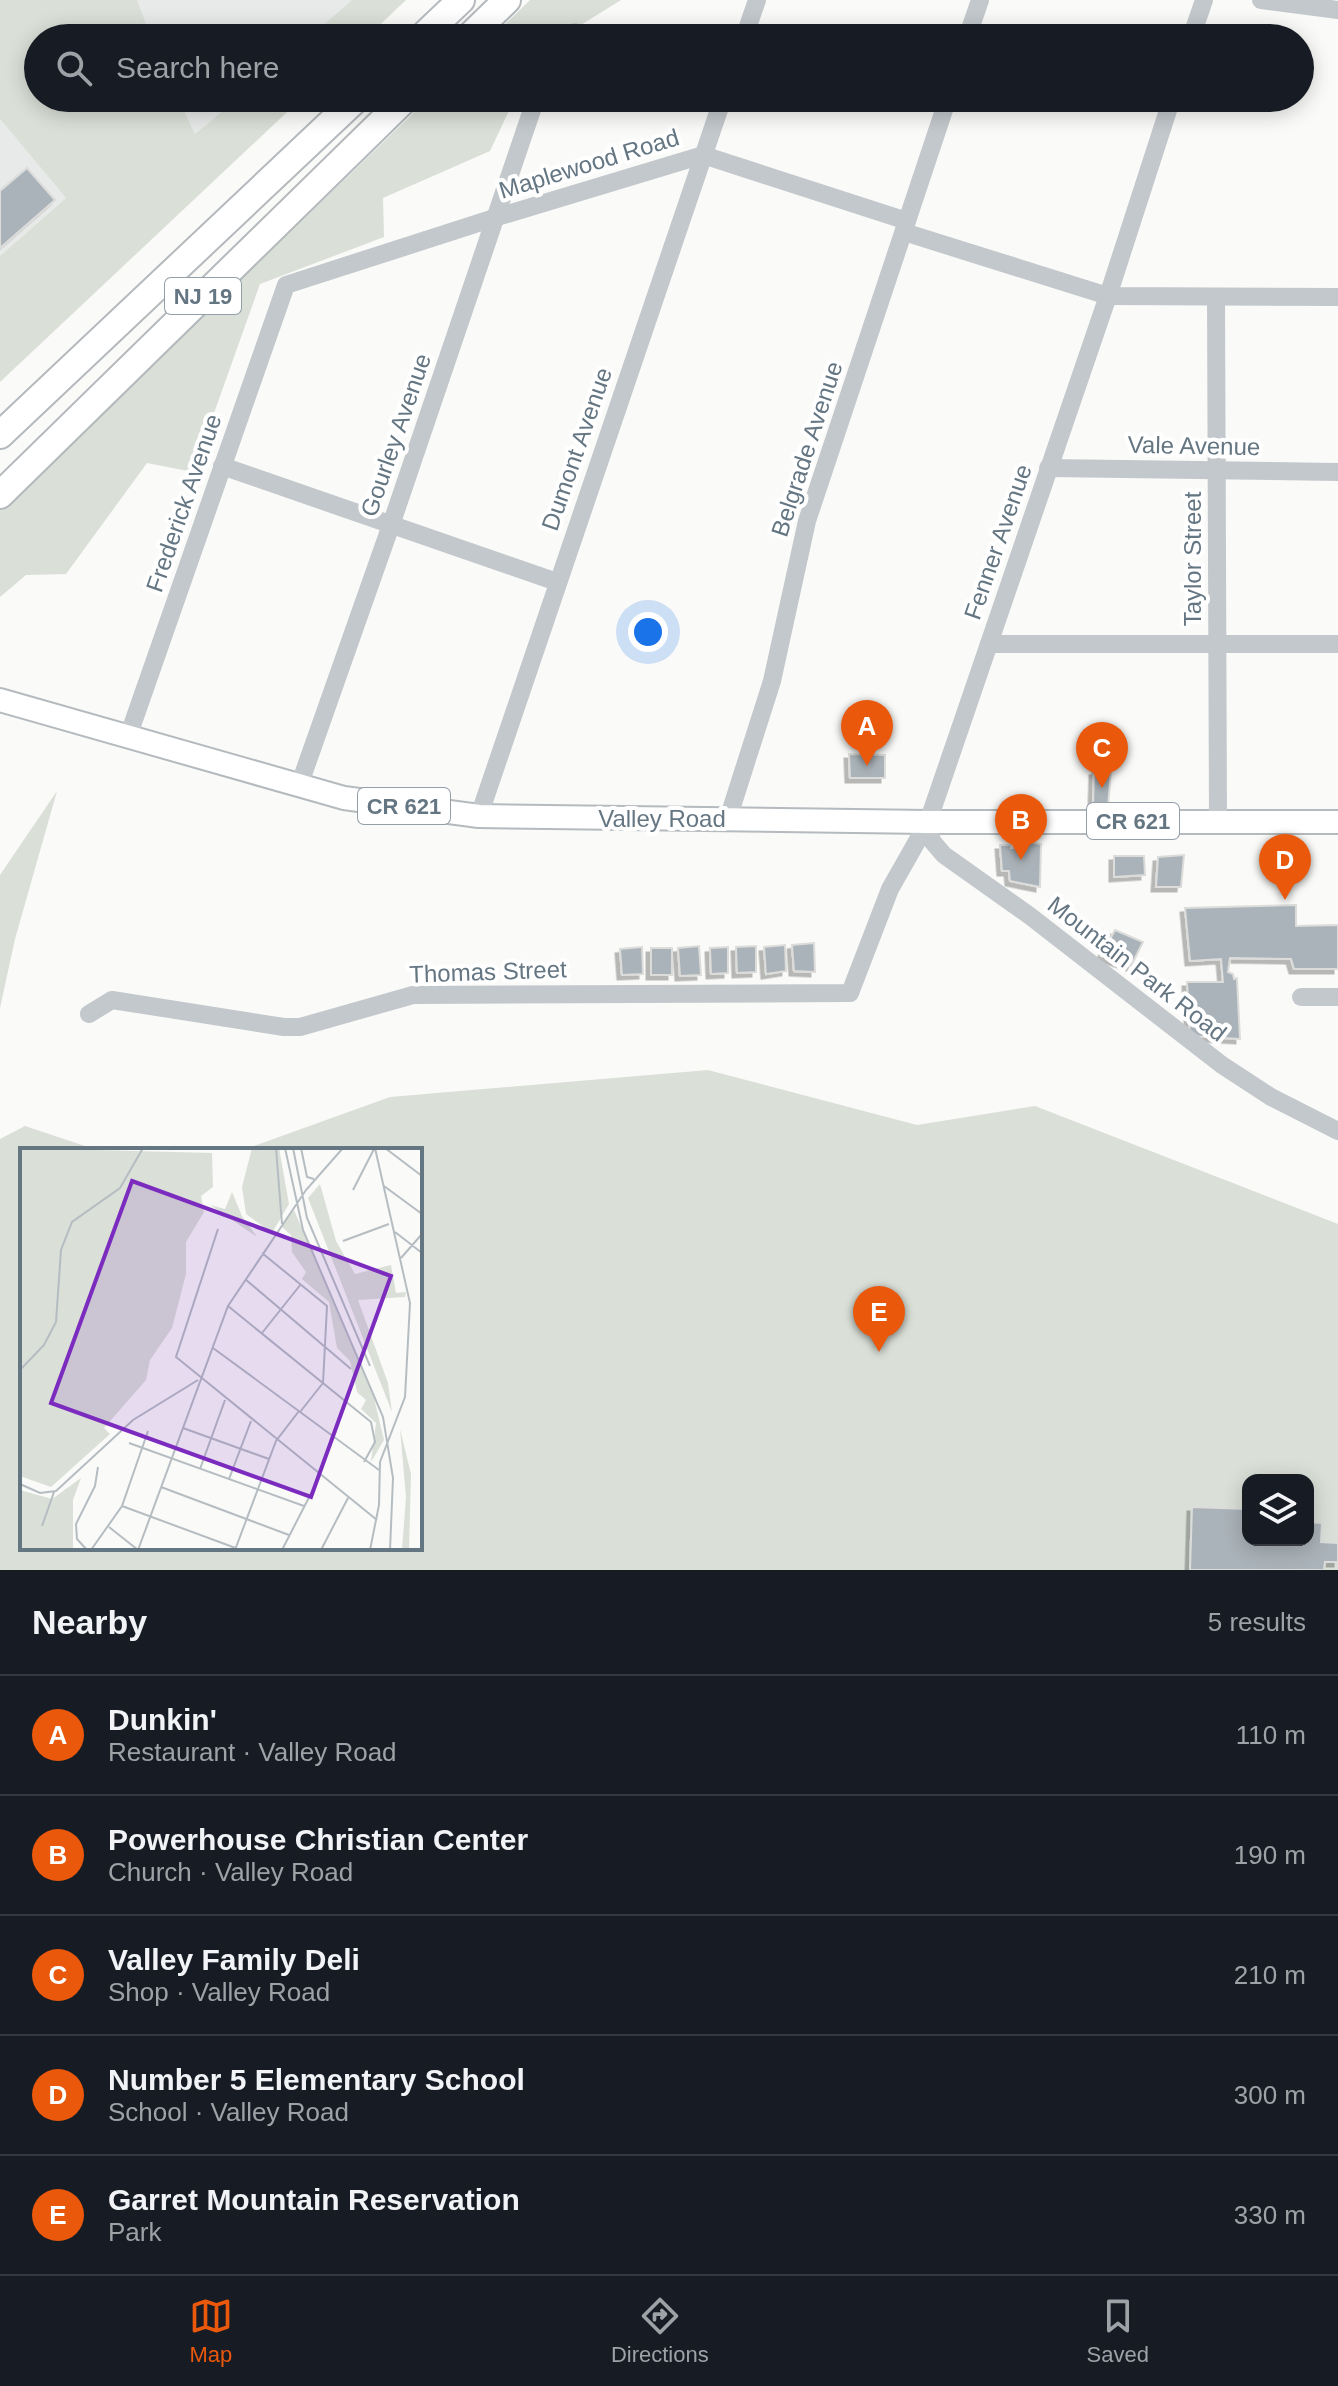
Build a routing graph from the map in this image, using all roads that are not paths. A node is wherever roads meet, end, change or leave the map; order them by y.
1 (461, 0) edge
2 (507, 0) edge
3 (757, 0) edge
4 (980, 0) edge
5 (1204, 0) edge
6 (1261, 0) edge
7 (1338, 10) edge
8 (436, 24) edge
9 (482, 24) edge
10 (749, 24) edge
11 (972, 24) edge
12 (1196, 24) edge
13 (342, 112) edge
14 (392, 112) edge
15 (531, 112) edge
16 (718, 112) edge
17 (943, 112) edge
18 (1167, 112) edge
19 (703, 155) junction
20 (494, 218) junction
21 (905, 227) junction
22 (286, 285) joint
23 (1108, 296) junction
24 (1216, 297) junction
25 (1338, 297) edge
26 (0, 435) edge
27 (222, 466) junction
28 (1048, 468) junction
29 (1216, 470) junction
30 (1338, 472) edge
31 (0, 495) edge
32 (391, 525) junction
33 (557, 582) junction
34 (989, 644) junction
35 (1217, 644) junction
36 (1338, 644) edge
37 (0, 700) edge
38 (128, 737) junction
39 (299, 786) junction
40 (479, 816) junction
41 (728, 819) junction
42 (1218, 821) junction
43 (928, 822) junction
44 (1338, 822) edge
45 (850, 993) joint
46 (1301, 997) dead end
47 (1338, 997) edge
48 (89, 1014) dead end
49 (1338, 1131) edge

1 - 8 highway
2 - 9 highway
3 - 10 street
4 - 11 street
5 - 12 street
6 - 7 street
13 - 26 highway, NJ 19
14 - 31 highway, NJ 19
15 - 20 street, Gourley Avenue
16 - 19 street, Dumont Avenue
17 - 21 street, Belgrade Avenue
18 - 23 street, Fenner Avenue
19 - 20 street, Maplewood Road
19 - 21 street, Maplewood Road
19 - 33 street, Dumont Avenue
20 - 22 street, Maplewood Road
20 - 32 street, Gourley Avenue
21 - 23 street, Maplewood Road
21 - 41 street, Belgrade Avenue
22 - 27 street, Frederick Avenue
23 - 24 street, Maplewood Road
23 - 28 street, Fenner Avenue
24 - 25 street, Maplewood Road
24 - 29 street, Taylor Street
27 - 32 street
27 - 38 street, Frederick Avenue
28 - 29 street, Vale Avenue
28 - 34 street, Fenner Avenue
29 - 30 street, Vale Avenue
29 - 35 street, Taylor Street
32 - 33 street
32 - 39 street, Gourley Avenue
33 - 40 street, Dumont Avenue
34 - 35 street
34 - 43 street, Fenner Avenue
35 - 36 street
35 - 42 street, Taylor Street
37 - 38 main road, Valley Road / CR 621
38 - 39 main road, Valley Road / CR 621
39 - 40 main road, Valley Road / CR 621
40 - 41 main road, Valley Road / CR 621
41 - 43 main road, Valley Road / CR 621
42 - 43 main road, Valley Road / CR 621
42 - 44 main road, Valley Road / CR 621
43 - 45 street, Fenner Avenue
43 - 49 street, Mountain Park Road
45 - 48 street, Thomas Street
46 - 47 street

